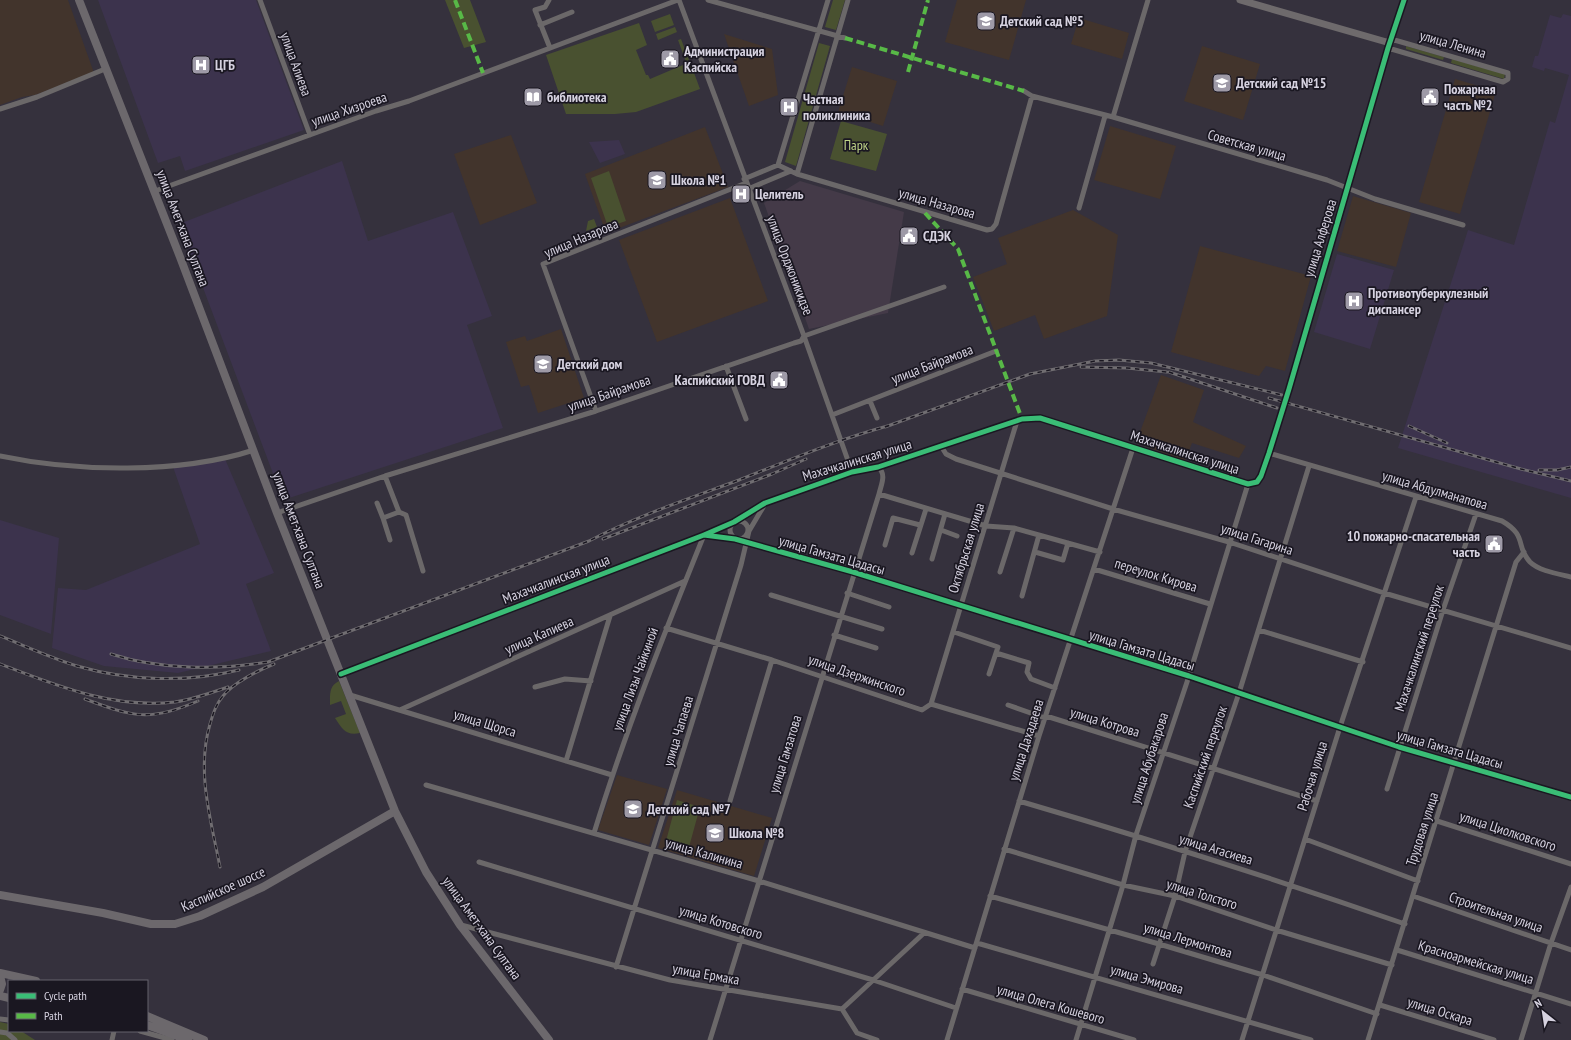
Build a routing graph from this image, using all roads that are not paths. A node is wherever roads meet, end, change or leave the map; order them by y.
1 (79, 0) edge
2 (260, 0) edge
3 (549, 0) edge
4 (678, 0) edge
5 (708, 0) edge
6 (828, 0) edge
7 (848, 0) edge
8 (1148, 0) edge
9 (1240, 0) edge
10 (1404, 0) edge
11 (572, 12) dead end
12 (540, 24) junction
13 (820, 30) junction
14 (837, 35) junction
15 (845, 38) dead end
16 (1390, 43) junction
17 (550, 48) junction
18 (105, 69) junction
19 (1024, 91) dead end
20 (1032, 96) junction
21 (0, 109) edge
22 (1105, 116) junction
23 (1113, 117) junction
24 (310, 135) junction
25 (778, 165) junction
26 (791, 171) junction
27 (797, 174) junction
28 (745, 181) junction
29 (1348, 188) junction
30 (748, 189) junction
31 (155, 191) junction
32 (1079, 208) dead end
33 (1462, 225) dead end
34 (944, 287) dead end
35 (804, 336) junction
36 (996, 351) dead end
37 (726, 366) junction
38 (870, 401) junction
39 (596, 411) junction
40 (832, 415) junction
41 (878, 418) dead end
42 (746, 419) dead end
43 (1017, 421) junction
44 (941, 446) junction
45 (1133, 448) junction
46 (254, 450) junction
47 (1270, 453) junction
48 (0, 456) edge
49 (1309, 466) junction
50 (878, 467) junction
51 (852, 472) junction
52 (1002, 473) junction
53 (385, 476) junction
54 (1257, 482) joint
55 (1248, 484) junction
56 (879, 494) junction
57 (1416, 497) junction
58 (377, 503) dead end
59 (766, 503) junction
60 (926, 509) junction
61 (1113, 509) junction
62 (399, 512) junction
63 (277, 513) junction
64 (945, 514) junction
65 (1476, 514) junction
66 (383, 518) junction
67 (734, 522) junction
68 (920, 525) junction
69 (986, 526) junction
70 (1014, 528) junction
71 (941, 530) junction
72 (749, 531) junction
73 (704, 535) junction
74 (1039, 535) junction
75 (957, 536) dead end
76 (736, 539) junction
77 (390, 540) dead end
78 (1229, 542) junction
79 (747, 543) junction
80 (1068, 543) junction
81 (885, 545) dead end
82 (1035, 552) junction
83 (1100, 552) junction
84 (1524, 552) junction
85 (912, 553) dead end
86 (932, 559) dead end
87 (1281, 560) junction
88 (1094, 569) junction
89 (422, 571) dead end
90 (853, 572) junction
91 (1000, 572) dead end
92 (1571, 577) edge
93 (685, 581) junction
94 (847, 593) junction
95 (1384, 593) junction
96 (771, 596) dead end
97 (1022, 596) dead end
98 (1210, 604) junction
99 (889, 607) dead end
100 (961, 607) junction
101 (1443, 610) junction
102 (840, 615) junction
103 (610, 616) junction
104 (1498, 625) junction
105 (666, 628) junction
106 (882, 629) dead end
107 (1259, 630) junction
108 (954, 632) junction
109 (834, 634) junction
110 (1070, 641) junction
111 (717, 642) junction
112 (876, 648) dead end
113 (1571, 648) edge
114 (996, 653) junction
115 (772, 660) junction
116 (1363, 662) junction
117 (340, 674) junction
118 (989, 674) dead end
119 (822, 676) junction
120 (1189, 676) junction
121 (591, 681) junction
122 (535, 687) dead end
123 (1055, 688) junction
124 (1239, 693) junction
125 (350, 695) junction
126 (930, 704) junction
127 (1008, 705) dead end
128 (402, 709) junction
129 (1046, 717) junction
130 (1340, 727) junction
131 (1039, 736) junction
132 (1399, 747) junction
133 (1163, 753) junction
134 (566, 761) junction
135 (1455, 764) junction
136 (1214, 768) junction
137 (612, 775) junction
138 (426, 785) dead end
139 (1387, 789) dead end
140 (1571, 798) edge
141 (730, 801) dead end
142 (1019, 801) junction
143 (1317, 801) junction
144 (395, 811) junction
145 (1438, 821) junction
146 (594, 833) junction
147 (1136, 835) junction
148 (1305, 839) junction
149 (1004, 849) junction
150 (653, 851) junction
151 (1185, 852) junction
152 (479, 862) dead end
153 (1571, 864) edge
154 (759, 881) junction
155 (1418, 881) junction
156 (1291, 884) junction
157 (1123, 885) junction
158 (1571, 887) edge
159 (0, 895) edge
160 (990, 896) junction
161 (1175, 896) junction
162 (1413, 896) junction
163 (635, 909) junction
164 (1405, 924) junction
165 (460, 925) junction
166 (1109, 930) junction
167 (1276, 930) junction
168 (924, 933) junction
169 (741, 941) junction
170 (1160, 944) junction
171 (1551, 944) junction
172 (976, 946) junction
173 (1397, 950) junction
174 (1571, 950) edge
175 (1153, 964) dead end
176 (1392, 965) junction
177 (616, 967) junction
178 (0, 973) edge
179 (0, 976) edge
180 (1263, 976) junction
181 (1094, 977) junction
182 (32, 980) edge
183 (873, 980) junction
184 (0, 990) edge
185 (725, 990) junction
186 (962, 990) junction
187 (1537, 993) junction
188 (1571, 1004) edge
189 (1380, 1005) junction
190 (956, 1008) junction
191 (842, 1009) junction
192 (1377, 1014) junction
193 (148, 1016) edge
194 (1248, 1021) junction
195 (148, 1025) edge
196 (1080, 1025) junction
197 (0, 1032) edge
198 (144, 1032) edge
199 (16, 1040) edge
200 (172, 1040) edge
201 (188, 1040) edge
202 (204, 1040) edge
203 (549, 1040) edge
204 (710, 1040) edge
205 (877, 1040) edge
206 (947, 1040) edge
207 (1076, 1040) edge
208 (1134, 1040) edge
209 (1242, 1040) edge
210 (1311, 1040) edge
211 (1368, 1040) edge
212 (1494, 1040) edge
213 (1521, 1040) edge

1 - 18 main road, улица Амет-хана Султана
2 - 24 street, улица Алиева
3 - 12 street
4 - 17 street, улица Хизроева
4 - 28 street, улица Орджоникидзе
5 - 13 street
6 - 13 street
7 - 14 street
8 - 23 street
9 - 16 street, улица Ленина
10 - 16 street, улица Алферова
11 - 12 street
12 - 17 street
13 - 14 street
13 - 25 street
14 - 15 street
14 - 27 street
16 - 16 street, улица Ленина
16 - 29 street, улица Алферова
17 - 24 street, улица Хизроева
18 - 21 street
18 - 31 main road, улица Амет-хана Султана
19 - 20 street, Советская улица
20 - 22 street, Советская улица
20 - 27 street, улица Назарова
22 - 23 street, Советская улица
22 - 32 street
23 - 29 street, Советская улица
24 - 31 street, улица Хизроева
25 - 26 street, улица Назарова
25 - 28 street, улица Назарова
26 - 27 street, улица Назарова
26 - 30 street
28 - 30 street, улица Орджоникидзе
28 - 39 street, улица Назарова
29 - 33 street, Советская улица
29 - 47 street, улица Алферова
30 - 35 street, улица Орджоникидзе
31 - 46 main road, улица Амет-хана Султана
34 - 35 street, улица Байрамова
35 - 37 street, улица Байрамова
35 - 40 street, улица Орджоникидзе
36 - 38 street, улица Байрамова
37 - 39 street, улица Байрамова
37 - 42 street
38 - 40 street, улица Байрамова
38 - 41 street
39 - 53 street, улица Байрамова
40 - 51 street, улица Орджоникидзе
43 - 44 street, Махачкалинская улица
43 - 45 street, Махачкалинская улица
43 - 52 street, Октябрьская улица
44 - 50 street, Махачкалинская улица
44 - 52 street, улица Гагарина
45 - 55 street, Махачкалинская улица
45 - 61 street, улица Дахадаева
46 - 48 street
46 - 63 main road, улица Амет-хана Султана
47 - 49 street, улица Абдулманапова
47 - 54 street, улица Алферова
49 - 57 street, улица Абдулманапова
49 - 87 street, Каспийский переулок
50 - 51 street, Махачкалинская улица
50 - 56 street, улица Гамзатова
51 - 59 street, Махачкалинская улица
52 - 61 street, улица Гагарина
52 - 69 street, Октябрьская улица
53 - 62 street
53 - 63 street, улица Байрамова
54 - 55 street, Махачкалинская улица
55 - 78 street, улица Абубакарова
56 - 60 street
56 - 90 street, улица Гамзатова
57 - 65 street, улица Абдулманапова
57 - 95 street, Рабочая улица
58 - 66 street
59 - 67 street, Махачкалинская улица
59 - 72 street, улица Чапаева
60 - 64 street
60 - 68 street
61 - 78 street, улица Гагарина
61 - 83 street, улица Дахадаева
62 - 66 street
62 - 89 street
63 - 117 main road, улица Амет-хана Султана
64 - 69 street
64 - 71 street
65 - 84 street, улица Абдулманапова
65 - 101 street, Махачкалинский переулок
66 - 77 street
67 - 72 street
67 - 73 street, Махачкалинская улица
67 - 76 street
68 - 81 street
68 - 85 street
69 - 70 street
69 - 100 street, Октябрьская улица
70 - 74 street
70 - 91 street
71 - 75 street
71 - 86 street
72 - 76 street
72 - 79 street, улица Чапаева
73 - 76 street, улица Гамзата Цадасы
73 - 93 street, улица Лизы Чайкиной
73 - 117 street, Махачкалинская улица
74 - 80 street
74 - 82 street
76 - 79 street, улица Гамзата Цадасы
78 - 87 street, улица Гагарина
78 - 98 street, улица Абубакарова
79 - 90 street, улица Гамзата Цадасы
79 - 111 street, улица Чапаева
80 - 82 street
80 - 83 street
82 - 97 street
83 - 88 street, улица Дахадаева
84 - 92 street, улица Абдулманапова
84 - 104 street, Трудовая улица
87 - 95 street, улица Гагарина
87 - 107 street, Каспийский переулок
88 - 98 street, переулок Кирова
88 - 110 street, улица Дахадаева
90 - 94 street, улица Гамзатова
90 - 100 street, улица Гамзата Цадасы
93 - 103 street, улица Капиева
93 - 105 street, улица Лизы Чайкиной
94 - 99 street
94 - 102 street, улица Гамзатова
95 - 101 street, улица Гагарина
95 - 116 street, Рабочая улица
96 - 102 street
98 - 120 street, улица Абубакарова
100 - 108 street, Октябрьская улица
100 - 110 street, улица Гамзата Цадасы
101 - 104 street, улица Гагарина
101 - 132 street, Махачкалинский переулок
102 - 106 street
102 - 109 street, улица Гамзатова
103 - 121 street
103 - 128 street, улица Капиева
104 - 113 street, улица Гагарина
104 - 135 street, Трудовая улица
105 - 111 street, улица Дзержинского
105 - 137 street, улица Лизы Чайкиной
107 - 116 street
107 - 124 street, Каспийский переулок
108 - 114 street
108 - 126 street, Октябрьская улица
109 - 112 street
109 - 119 street, улица Гамзатова
110 - 120 street, улица Гамзата Цадасы
110 - 123 street, улица Дахадаева
111 - 115 street, улица Дзержинского
111 - 150 street, улица Чапаева
114 - 118 street
114 - 123 street
115 - 119 street, улица Дзержинского
115 - 141 street
116 - 130 street, Рабочая улица
117 - 125 main road, улица Амет-хана Султана
119 - 126 street, улица Дзержинского
119 - 154 street, улица Гамзатова
120 - 124 street, улица Гамзата Цадасы
120 - 133 street, улица Абубакарова
121 - 122 street
121 - 134 street
123 - 129 street, улица Дахадаева
124 - 130 street, улица Гамзата Цадасы
124 - 136 street, Каспийский переулок
125 - 128 street, улица Щорса
125 - 144 main road, улица Амет-хана Султана
126 - 131 street, улица Дзержинского
127 - 129 street, улица Котрова
128 - 134 street, улица Щорса
129 - 131 street, улица Дахадаева
129 - 133 street, улица Котрова
130 - 132 street, улица Гамзата Цадасы
130 - 143 street, Рабочая улица
131 - 142 street, улица Дахадаева
132 - 135 street, улица Гамзата Цадасы
132 - 139 street, Махачкалинский переулок
133 - 136 street, улица Котрова
133 - 147 street, улица Абубакарова
134 - 137 street, улица Щорса
135 - 140 street, улица Гамзата Цадасы
135 - 145 street, Трудовая улица
136 - 143 street, улица Котрова
136 - 151 street, Каспийский переулок
137 - 146 street, улица Лизы Чайкиной
138 - 146 street, улица Калинина
142 - 147 street, улица Агасиева
142 - 149 street, улица Дахадаева
143 - 148 street, Рабочая улица
144 - 159 main road, Каспийское шоссе
144 - 165 main road, улица Амет-хана Султана
145 - 153 street, улица Циолковского
145 - 155 street, Трудовая улица
146 - 150 street, улица Калинина
147 - 151 street, улица Агасиева
147 - 157 street, улица Абубакарова
148 - 155 street
148 - 156 street, Рабочая улица
149 - 157 street, улица Толстого
149 - 160 street, улица Дахадаева
150 - 154 street, улица Калинина
150 - 163 street, улица Чапаева
151 - 156 street, улица Агасиева
151 - 161 street, Каспийский переулок
152 - 163 street, улица Котовского
154 - 168 street, улица Калинина
154 - 169 street, улица Гамзатова
155 - 162 street, Трудовая улица
156 - 164 street, улица Агасиева
156 - 167 street, Рабочая улица
157 - 161 street, улица Толстого
157 - 166 street, улица Абубакарова
158 - 171 street
160 - 166 street, улица Лермонтова
160 - 172 street, улица Дахадаева
161 - 167 street, улица Толстого
161 - 170 street, Каспийский переулок
162 - 164 street, Трудовая улица
162 - 171 street, Строительная улица
163 - 169 street, улица Котовского
163 - 177 street, улица Чапаева
164 - 173 street, Трудовая улица
165 - 177 street, улица Ермака
165 - 203 main road, улица Амет-хана Султана
166 - 170 street, улица Лермонтова
166 - 181 street, улица Абубакарова
167 - 176 street, улица Толстого
167 - 180 street, Рабочая улица
168 - 172 street, улица Калинина
168 - 183 street
169 - 183 street, улица Котовского
169 - 185 street, улица Гамзатова
170 - 175 street, Каспийский переулок
170 - 180 street, улица Лермонтова
171 - 174 street, Строительная улица
171 - 187 street
172 - 181 street, улица Эмирова
172 - 186 street, улица Дахадаева
173 - 176 street, Трудовая улица
173 - 187 street, Красноармейская улица
176 - 189 street, Трудовая улица
177 - 185 street, улица Ермака
178 - 182 main road
179 - 184 main road
180 - 192 street, улица Лермонтова
180 - 194 street, Рабочая улица
181 - 194 street, улица Эмирова
181 - 196 street, улица Абубакарова
183 - 190 street, улица Котовского
183 - 191 street
185 - 191 street, улица Ермака
185 - 204 street, улица Гамзатова
186 - 190 street, улица Дахадаева
186 - 196 street, улица Олега Кошевого
187 - 188 street, Красноармейская улица
187 - 213 street
189 - 192 street, Трудовая улица
189 - 212 street, улица Оскара
190 - 206 street, улица Дахадаева
191 - 205 street
192 - 211 street, Трудовая улица
193 - 202 main road
194 - 209 street, Рабочая улица
194 - 210 street, улица Эмирова
195 - 201 main road
196 - 207 street, улица Абубакарова
196 - 208 street, улица Олега Кошевого
197 - 199 street
198 - 200 street

